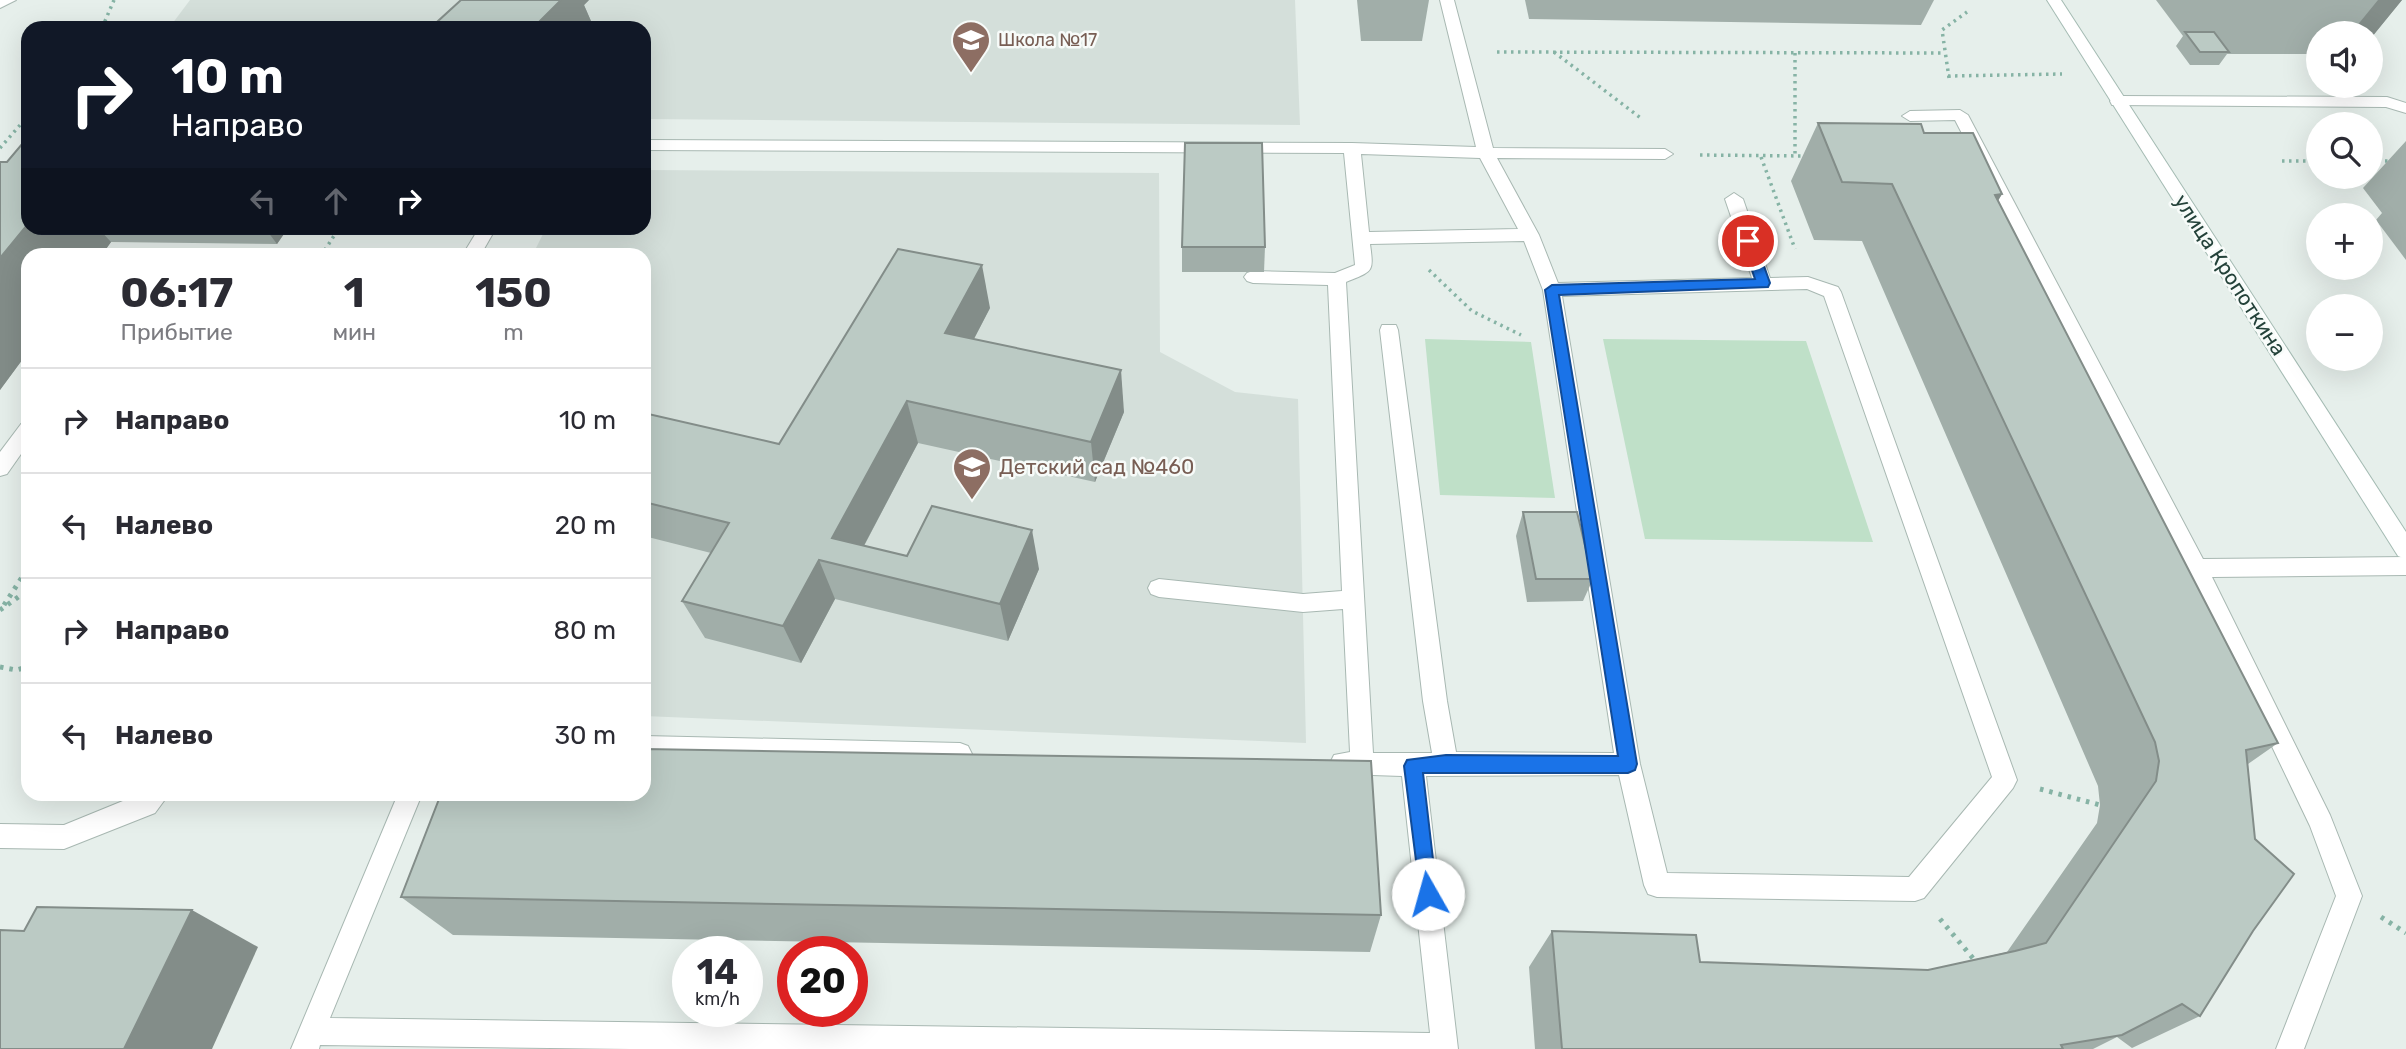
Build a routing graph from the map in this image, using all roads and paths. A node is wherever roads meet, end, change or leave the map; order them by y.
1 (9, 0) edge
2 (114, 0) edge
3 (1447, 0) edge
4 (2054, 0) edge
5 (0, 4) edge
6 (1967, 12) dead end
7 (105, 21) edge
8 (1460, 51) junction
9 (1554, 52) junction
10 (1795, 53) junction
11 (1944, 53) junction
12 (2041, 75) dead end
13 (1948, 76) junction
14 (2119, 101) junction
15 (2406, 108) edge
16 (1910, 116) dead end
17 (1960, 116) junction
18 (1647, 123) dead end
19 (21, 124) edge
20 (651, 145) edge
21 (0, 148) edge
22 (1352, 148) junction
23 (1486, 153) junction
24 (1665, 154) joint
25 (1795, 156) junction
26 (1808, 156) dead end
27 (1761, 157) junction
28 (2282, 161) dead end
29 (2306, 161) edge
30 (2383, 161) edge
31 (2394, 161) dead end
32 (1734, 199) dead end
33 (1530, 235) junction
34 (1408, 237) junction
35 (1360, 238) junction
36 (1253, 277) dead end
37 (1337, 279) junction
38 (1763, 283) junction
39 (1808, 283) junction
40 (1552, 290) junction
41 (1389, 330) dead end
42 (1562, 355) junction
43 (21, 439) edge
44 (0, 468) edge
45 (2406, 550) edge
46 (2406, 566) edge
47 (2197, 568) junction
48 (21, 578) edge
49 (1158, 589) dead end
50 (21, 595) edge
51 (1354, 599) junction
52 (2, 607) edge
53 (0, 667) edge
54 (21, 669) edge
55 (651, 747) edge
56 (989, 755) edge
57 (1321, 762) edge
58 (1362, 763) junction
59 (1446, 763) junction
60 (1628, 764) junction
61 (1413, 766) junction
62 (2005, 779) junction
63 (149, 801) edge
64 (407, 801) edge
65 (2100, 805) dead end
66 (0, 836) edge
67 (1915, 889) junction
68 (1981, 968) edge
69 (308, 1040) edge
70 (1446, 1048) edge
71 (2290, 1049) edge

1 - 5 main road
2 - 7 path
3 - 8 main road
4 - 14 main road, улица Кропоткина
6 - 11 path
8 - 9 path
8 - 23 main road
9 - 10 path
9 - 18 path
10 - 11 path
10 - 25 path
11 - 13 path
12 - 13 path
13 - 17 path
14 - 15 main road
14 - 45 main road, улица Кропоткина
16 - 17 main road
17 - 47 main road
19 - 21 path
20 - 22 main road
22 - 23 main road
22 - 35 main road
23 - 24 main road
23 - 33 main road
24 - 27 path
25 - 26 path
25 - 27 path
27 - 39 path
28 - 29 path
30 - 31 path
32 - 38 main road
33 - 34 main road
33 - 40 main road
34 - 35 main road
34 - 42 path
35 - 37 main road
36 - 37 main road
37 - 51 main road
38 - 39 main road
38 - 40 main road
39 - 62 main road
40 - 42 main road
41 - 59 main road
42 - 60 main road
43 - 44 main road
46 - 47 main road
47 - 71 main road
48 - 52 path
49 - 51 main road
50 - 52 path
51 - 58 main road
53 - 54 path
55 - 56 main road
57 - 58 main road
58 - 61 main road
59 - 60 main road
59 - 61 main road
60 - 67 main road
61 - 70 main road
62 - 65 path
62 - 67 main road
63 - 66 main road
64 - 69 main road
67 - 68 path
69 - 70 main road

